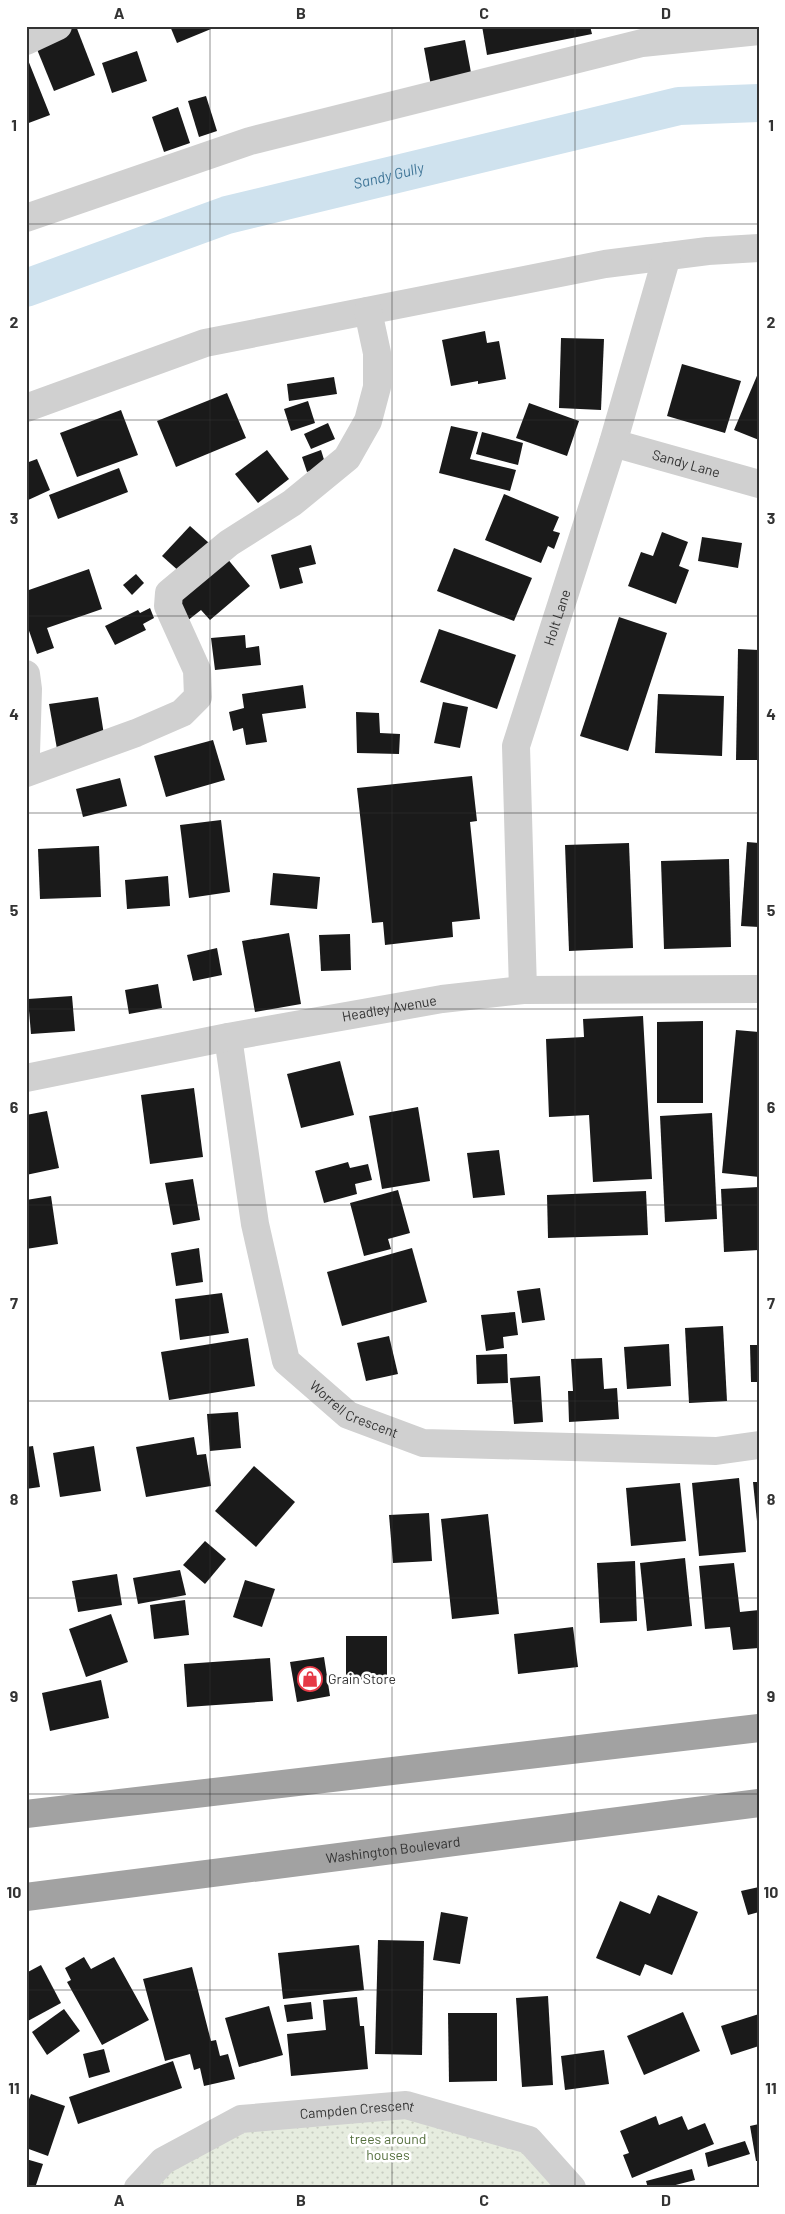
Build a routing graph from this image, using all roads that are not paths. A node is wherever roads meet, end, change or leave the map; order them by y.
1 (58, 26) edge
2 (759, 31) edge
3 (26, 41) edge
4 (26, 218) edge
5 (759, 248) edge
6 (667, 256) junction
7 (368, 310) junction
8 (26, 408) edge
9 (613, 443) junction
10 (759, 484) edge
11 (26, 674) edge
12 (27, 718) edge
13 (26, 753) edge
14 (26, 773) edge
15 (759, 989) edge
16 (523, 990) junction
17 (228, 1037) junction
18 (26, 1078) edge
19 (759, 1444) edge
20 (759, 1728) edge
21 (759, 1803) edge
22 (26, 1814) edge
23 (26, 1897) edge
24 (138, 2188) edge
25 (572, 2188) edge

1 - 3 street
2 - 4 street
5 - 6 street
6 - 7 street
6 - 9 street, Holt Lane
7 - 8 street
7 - 14 street
9 - 10 street, Sandy Lane
9 - 16 street, Holt Lane
11 - 12 street
12 - 13 street
15 - 16 street, Headley Avenue
16 - 17 street, Headley Avenue
17 - 18 street, Headley Avenue
17 - 19 street, Worrell Crescent
20 - 22 highway
21 - 23 highway, Washington Boulevard
24 - 25 street, Campden Crescent

